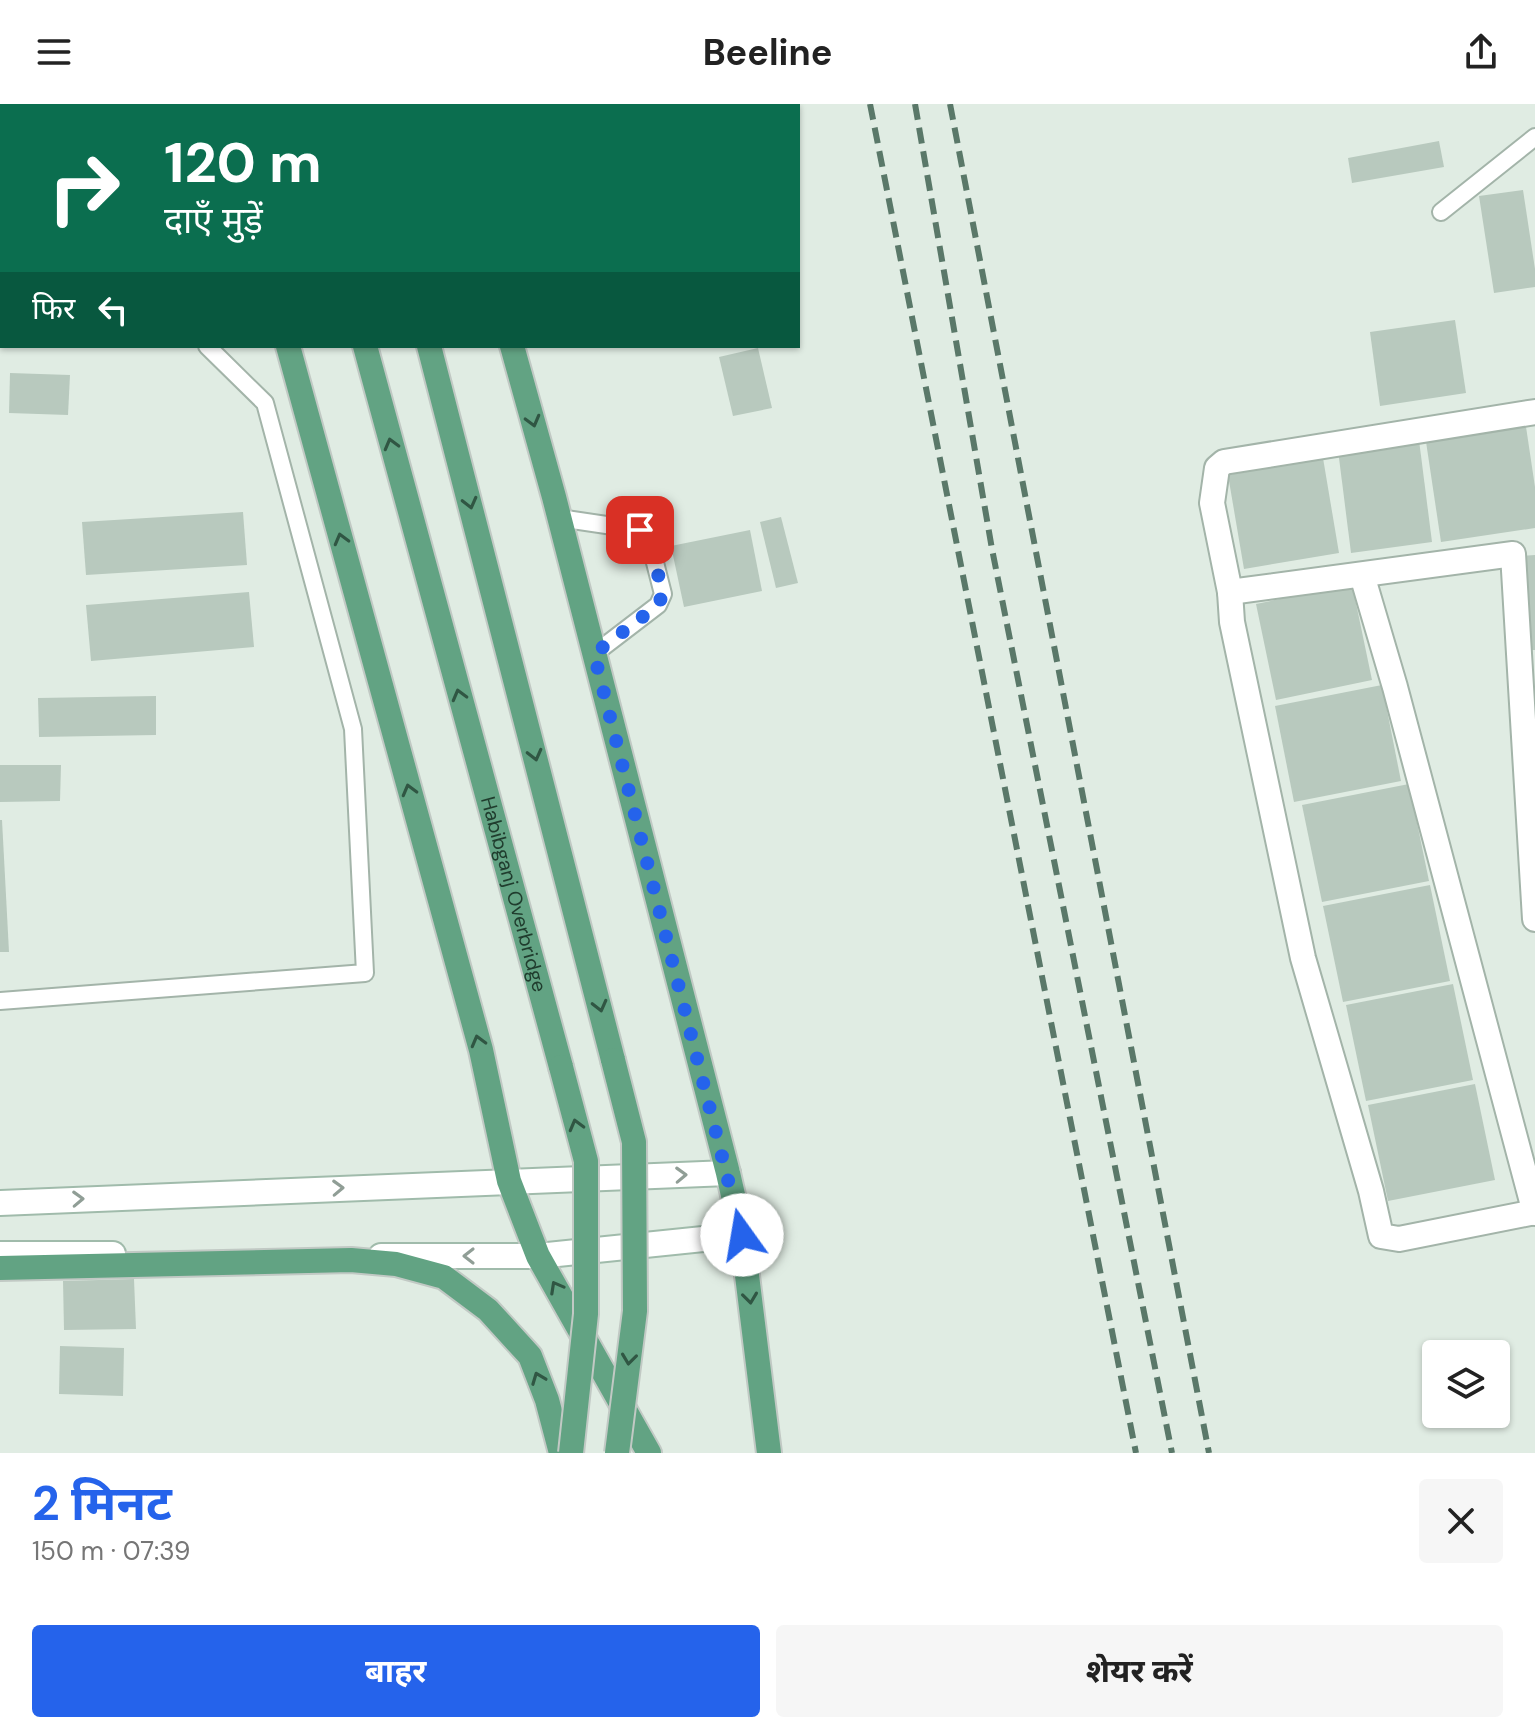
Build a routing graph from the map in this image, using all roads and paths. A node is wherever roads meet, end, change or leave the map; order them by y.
1 (1535, 137) edge
2 (1441, 212) dead end
3 (209, 348) edge
4 (289, 348) edge
5 (366, 348) edge
6 (430, 348) edge
7 (513, 348) edge
8 (1535, 412) edge
9 (559, 518) junction
10 (1524, 552) edge
11 (1362, 575) junction
12 (1230, 592) junction
13 (594, 654) junction
14 (1535, 919) edge
15 (0, 1001) edge
16 (728, 1173) junction
17 (509, 1181) junction
18 (0, 1203) edge
19 (1534, 1206) edge
20 (742, 1235) junction
21 (0, 1254) edge
22 (538, 1256) junction
23 (0, 1268) edge
24 (561, 1453) edge
25 (571, 1453) edge
26 (617, 1453) edge
27 (649, 1453) edge
28 (769, 1453) edge

1 - 2 lane
3 - 15 lane
17 -> 4 main road
25 -> 5 main road, Habibganj Overbridge, bridge
6 -> 26 main road, bridge
7 -> 9 main road
8 - 12 street
9 - 13 main road
9 - 13 lane
10 - 11 street
10 - 14 street
11 - 12 street
11 - 19 street
12 - 19 street
13 - 16 main road
17 -> 16 street
16 - 20 main road
18 -> 17 street
17 - 22 main road
20 - 22 street
20 -> 28 main road
22 -> 21 street
27 -> 22 main road
24 -> 23 main road

